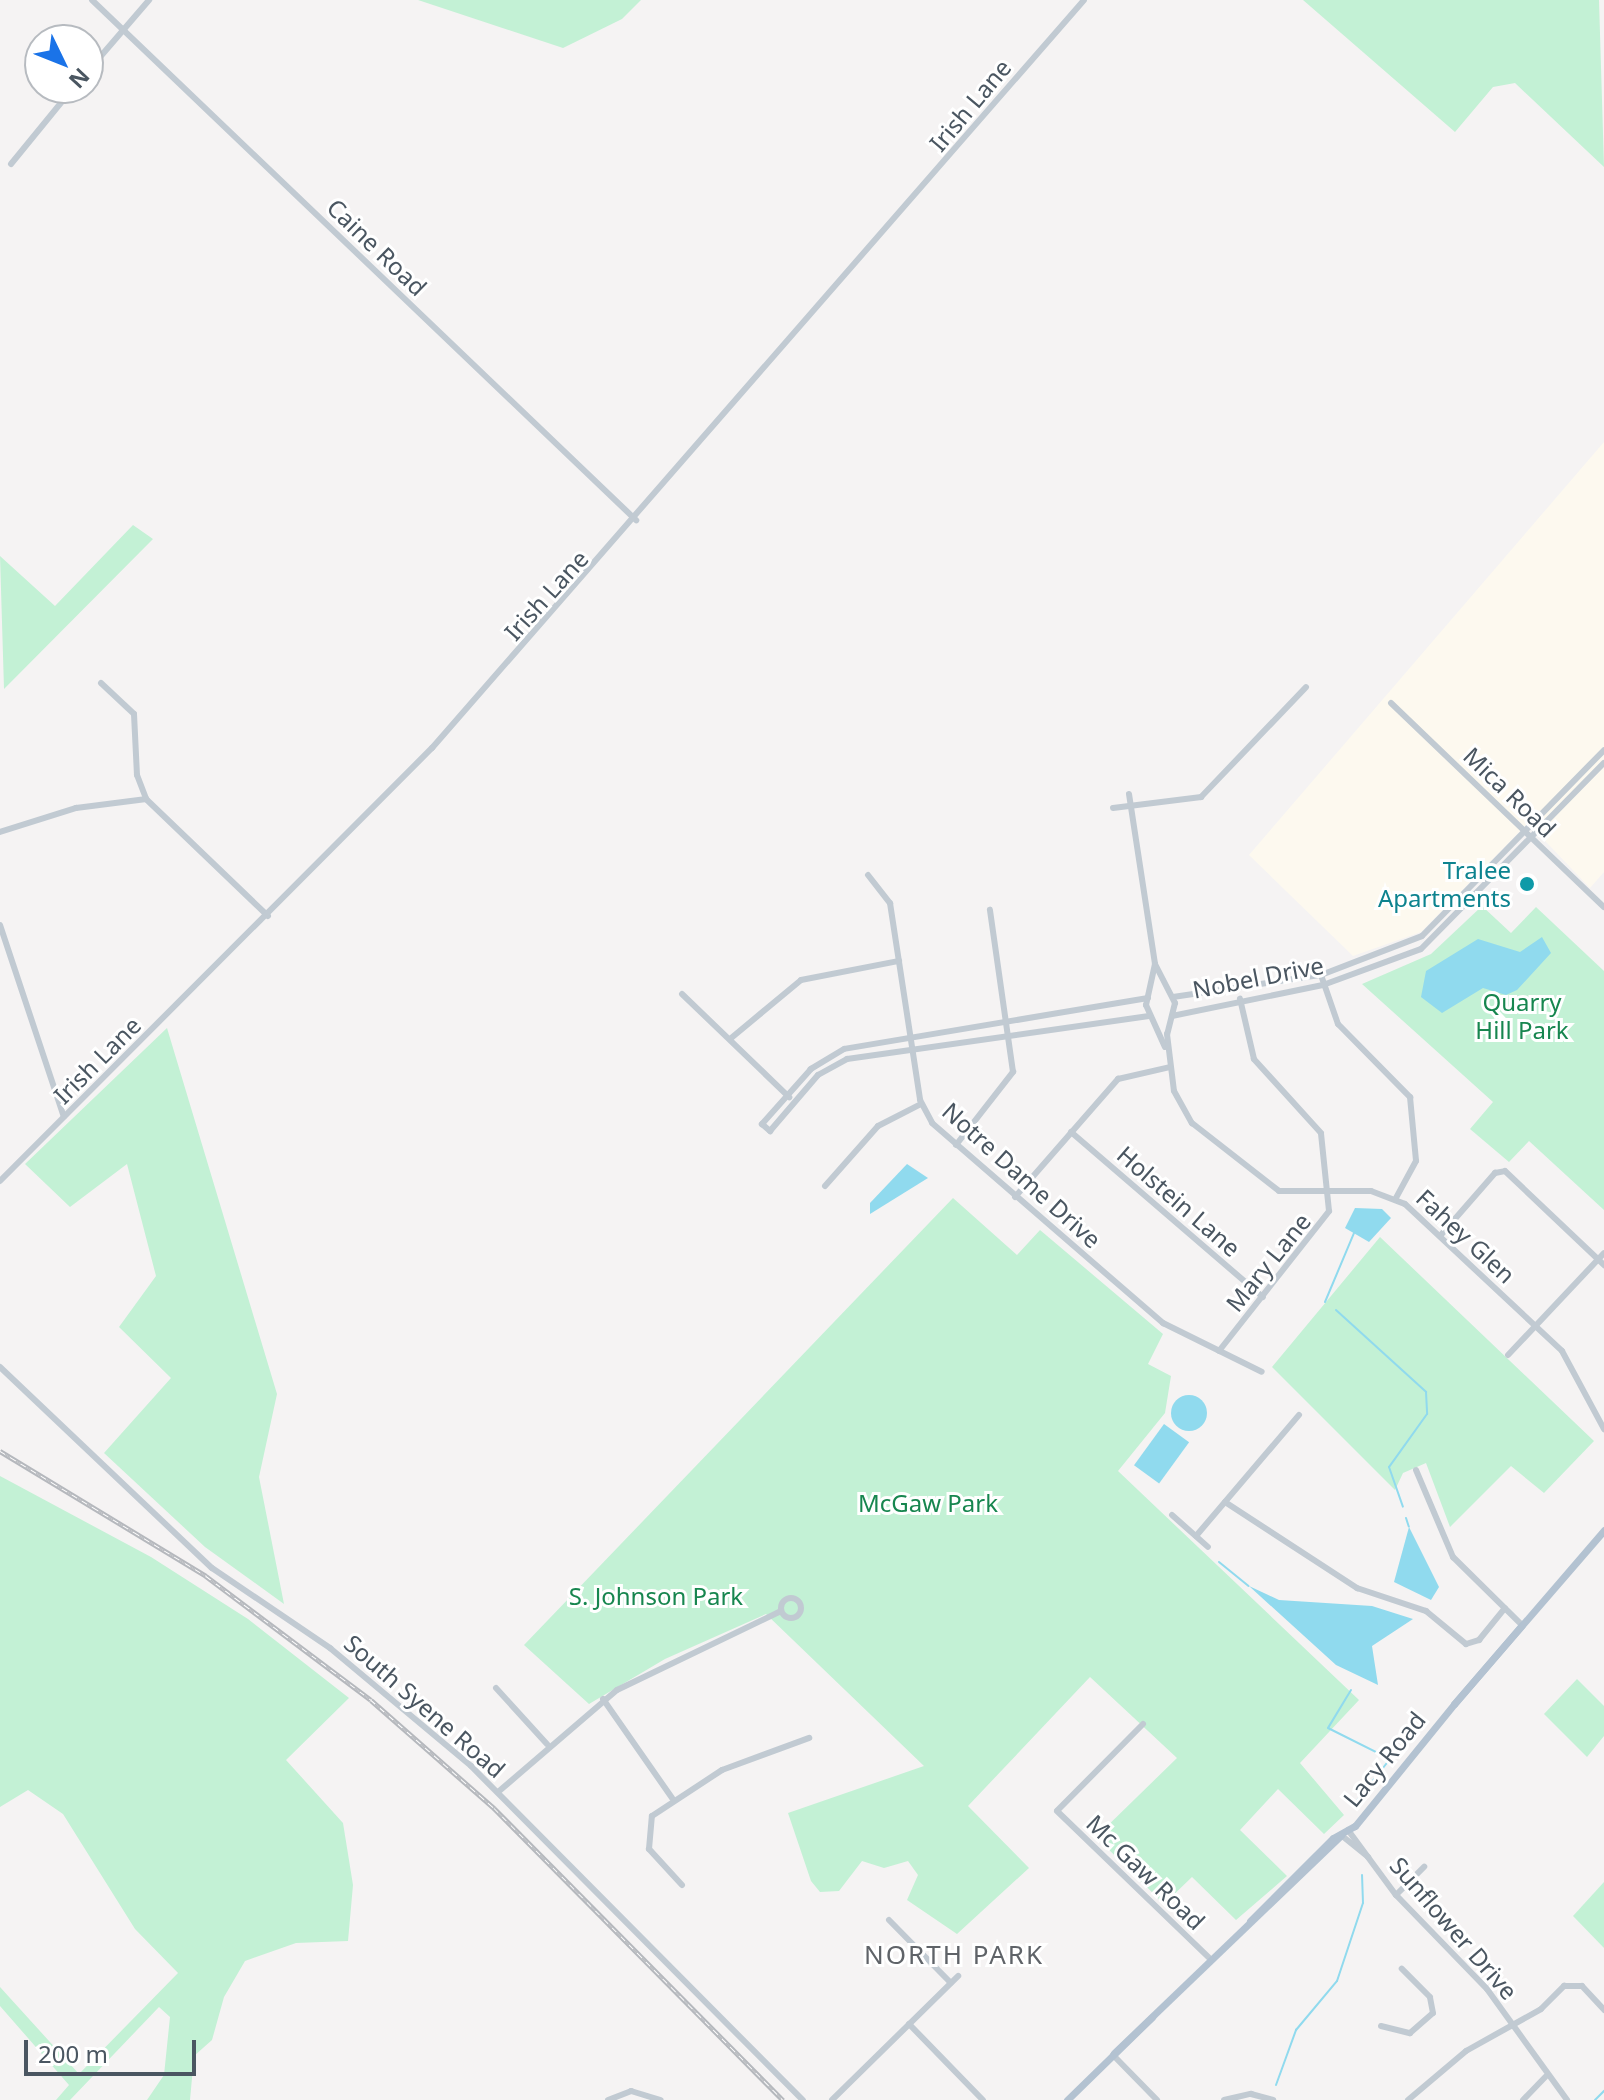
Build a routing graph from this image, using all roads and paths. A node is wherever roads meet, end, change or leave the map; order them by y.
1 (92, 0) edge
2 (149, 0) edge
3 (1084, 0) edge
4 (124, 30) junction
5 (104, 53) edge
6 (60, 104) edge
7 (11, 164) dead end
8 (636, 520) junction
9 (101, 683) dead end
10 (1306, 687) dead end
11 (1391, 703) dead end
12 (1604, 750) edge
13 (1604, 763) edge
14 (1583, 772) junction
15 (1590, 778) junction
16 (1129, 794) dead end
17 (146, 799) junction
18 (1130, 807) junction
19 (1113, 808) dead end
20 (0, 832) edge
21 (1525, 832) junction
22 (1532, 839) junction
23 (868, 875) dead end
24 (1604, 907) edge
25 (990, 910) dead end
26 (268, 916) junction
27 (0, 925) edge
28 (1432, 928) junction
29 (1439, 936) junction
30 (899, 961) junction
31 (1155, 964) junction
32 (1321, 975) junction
33 (1323, 985) junction
34 (682, 994) dead end
35 (1171, 996) junction
36 (1149, 997) junction
37 (1240, 999) junction
38 (1062, 1016) junction
39 (1150, 1016) junction
40 (1171, 1016) junction
41 (1007, 1024) junction
42 (1064, 1026) junction
43 (1009, 1035) junction
44 (911, 1038) junction
45 (730, 1039) junction
46 (844, 1049) junction
47 (913, 1049) junction
48 (1168, 1054) junction
49 (847, 1059) junction
50 (1170, 1067) junction
51 (787, 1095) junction
52 (795, 1102) junction
53 (921, 1104) junction
54 (64, 1117) junction
55 (1071, 1132) junction
56 (956, 1145) junction
57 (0, 1181) edge
58 (825, 1186) dead end
59 (1329, 1191) junction
60 (1015, 1197) junction
61 (1396, 1198) junction
62 (1440, 1236) junction
63 (1602, 1259) edge
64 (1263, 1297) junction
65 (1536, 1325) junction
66 (1219, 1351) junction
67 (1508, 1355) dead end
68 (0, 1367) edge
69 (1262, 1372) dead end
70 (1299, 1415) dead end
71 (1603, 1426) edge
72 (1592, 1432) dead end
73 (1416, 1470) dead end
74 (1225, 1502) junction
75 (1172, 1515) dead end
76 (1604, 1530) edge
77 (1196, 1536) junction
78 (1208, 1547) dead end
79 (1505, 1608) junction
80 (781, 1611) dead end
81 (1522, 1625) junction
82 (496, 1688) dead end
83 (603, 1699) junction
84 (1143, 1724) dead end
85 (809, 1738) dead end
86 (547, 1744) junction
87 (498, 1792) junction
88 (672, 1798) junction
89 (1344, 1832) junction
90 (1424, 1867) dead end
91 (682, 1885) dead end
92 (1396, 1895) junction
93 (889, 1920) dead end
94 (1210, 1959) junction
95 (1402, 1969) dead end
96 (958, 1976) dead end
97 (951, 1983) junction
98 (1604, 2010) edge
99 (909, 2024) junction
100 (1512, 2025) junction
101 (1381, 2026) dead end
102 (1114, 2054) junction
103 (1545, 2077) junction
104 (608, 2100) edge
105 (661, 2100) edge
106 (803, 2100) edge
107 (832, 2100) edge
108 (983, 2100) edge
109 (1067, 2100) edge
110 (1157, 2100) edge
111 (1224, 2100) edge
112 (1273, 2100) edge
113 (1408, 2100) edge
114 (1523, 2100) edge
115 (1567, 2100) edge

1 - 4 street, Caine Road
2 - 4 street
3 - 8 street, Irish Lane
4 - 5 street
4 - 8 street, Caine Road
6 - 7 street
8 - 26 street, Irish Lane
9 - 17 street
10 - 18 street
11 - 21 street, Mica Road
12 - 14 street, Nobel Drive
13 - 15 street, Nobel Drive
14 - 15 street
14 - 21 street, Nobel Drive
15 - 22 street, Nobel Drive
16 - 18 street
17 - 20 street
17 - 26 street
18 - 19 street
18 - 31 street
21 - 22 street, Mica Road
21 - 28 street, Nobel Drive
22 - 24 street, Mica Road
22 - 29 street, Nobel Drive
23 - 30 street, Notre Dame Drive
25 - 41 street
26 - 54 street, Irish Lane
27 - 54 street
28 - 29 street
28 - 32 street, Nobel Drive
29 - 33 street, Nobel Drive
30 - 44 street, Notre Dame Drive
30 - 45 street
31 - 35 street, Fahey Glen
31 - 36 street, Fahey Glen
32 - 33 street
32 - 35 street, Nobel Drive
33 - 37 street, Nobel Drive
33 - 61 street
34 - 45 street
35 - 36 street, Nobel Drive
35 - 40 street, Fahey Glen
36 - 38 street, Nobel Drive
36 - 39 street, Fahey Glen
37 - 40 street, Nobel Drive
37 - 59 street
38 - 41 street, Nobel Drive
38 - 42 street
39 - 40 street, Nobel Drive
39 - 42 street, Nobel Drive
39 - 48 street, Fahey Glen
40 - 48 street, Fahey Glen
41 - 43 street
41 - 44 street, Nobel Drive
42 - 43 street, Nobel Drive
43 - 47 street, Nobel Drive
43 - 56 street
44 - 46 street, Nobel Drive
44 - 47 street, Notre Dame Drive
45 - 51 street
46 - 49 street
46 - 51 street, Nobel Drive
47 - 49 street, Nobel Drive
47 - 53 street, Notre Dame Drive
48 - 50 street, Fahey Glen
49 - 52 street, Nobel Drive
50 - 55 street
50 - 59 street, Fahey Glen
51 - 52 street
51 - 52 street, Nobel Drive
53 - 56 street, Notre Dame Drive
53 - 58 street
54 - 57 street, Irish Lane
55 - 60 street
55 - 64 street, Holstein Lane
56 - 60 street, Notre Dame Drive
59 - 61 street, Fahey Glen
59 - 64 street, Mary Lane
60 - 66 street, Notre Dame Drive
61 - 62 street, Fahey Glen
62 - 63 street
62 - 65 street, Fahey Glen
63 - 65 street
64 - 66 street, Mary Lane
65 - 67 street
65 - 71 street, Fahey Glen
66 - 69 street, Notre Dame Drive
68 - 87 street, South Syene Road
70 - 74 street
71 - 72 street
73 - 79 street
74 - 77 street
74 - 79 street
75 - 77 street
76 - 81 main road, Lacy Road
77 - 78 street
79 - 81 street
80 - 83 street
81 - 89 main road, Lacy Road
82 - 86 street
83 - 86 street
83 - 88 street
84 - 94 street, Mc Gaw Road
85 - 88 street
86 - 87 street
87 - 106 street, South Syene Road
88 - 91 street
89 - 92 street, Sunflower Drive
89 - 94 main road, Lacy Road
90 - 92 street
92 - 100 street, Sunflower Drive
93 - 97 street
94 - 102 main road, Lacy Road
95 - 101 street
96 - 97 street
97 - 99 street
98 - 100 street
99 - 107 street
99 - 108 street
100 - 103 street, Sunflower Drive
100 - 113 street
102 - 109 main road, Lacy Road
102 - 110 street
103 - 114 street
103 - 115 street, Sunflower Drive
104 - 105 street
111 - 112 street

